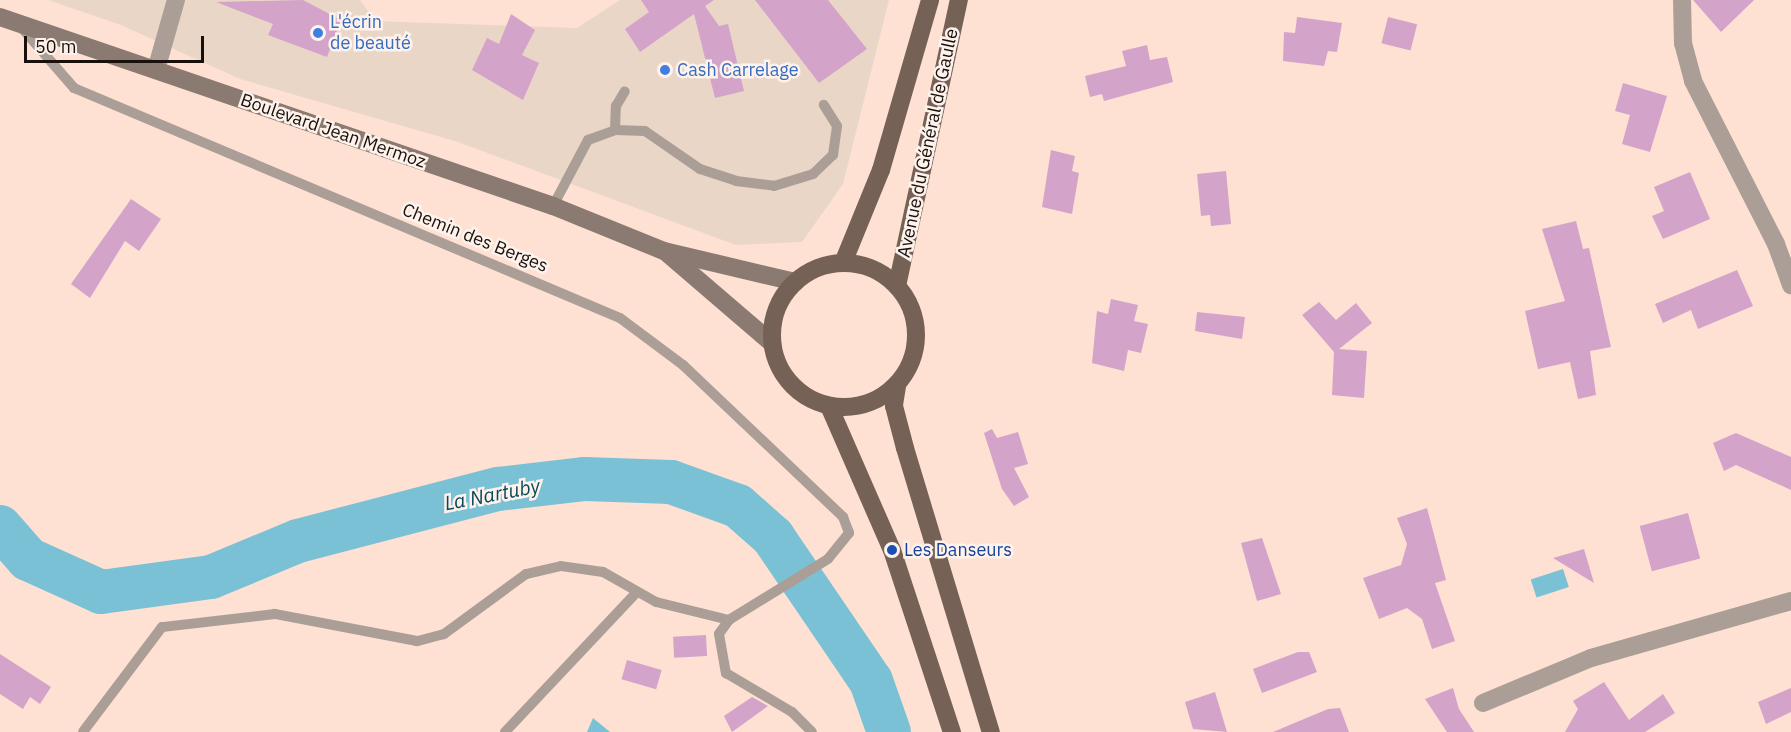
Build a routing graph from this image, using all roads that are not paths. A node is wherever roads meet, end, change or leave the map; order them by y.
1 (176, 0) edge
2 (930, 0) edge
3 (959, 0) edge
4 (1682, 0) edge
5 (8, 20) edge
6 (156, 70) junction
7 (625, 91) dead end
8 (824, 105) dead end
9 (615, 130) junction
10 (553, 206) junction
11 (664, 251) junction
12 (843, 263) junction
13 (795, 282) junction
14 (1791, 285) edge
15 (897, 286) junction
16 (772, 343) junction
17 (897, 386) junction
18 (829, 406) junction
19 (637, 592) junction
20 (1791, 601) edge
21 (729, 620) junction
22 (1483, 703) dead end
23 (83, 732) edge
24 (505, 732) edge
25 (812, 732) edge
26 (952, 732) edge
27 (991, 732) edge

1 - 6 street
2 - 12 main road, Avenue du Général de Gaulle
3 - 15 main road, Avenue du Général de Gaulle
4 - 14 street
5 - 6 main road, Boulevard Jean Mermoz
5 - 21 lane, Chemin des Berges
6 - 10 main road, Boulevard Jean Mermoz
7 - 9 lane
8 - 9 lane
9 - 10 lane
10 - 11 main road, Boulevard Jean Mermoz
11 - 13 main road, Boulevard Jean Mermoz
11 - 16 main road, Boulevard Jean Mermoz
12 - 13 main road
12 - 15 main road
13 - 16 main road
15 - 17 main road
16 - 18 main road
17 - 18 main road
17 - 27 main road
18 - 26 main road
19 - 21 lane
19 - 23 lane
19 - 24 lane
20 - 22 street
21 - 25 lane

